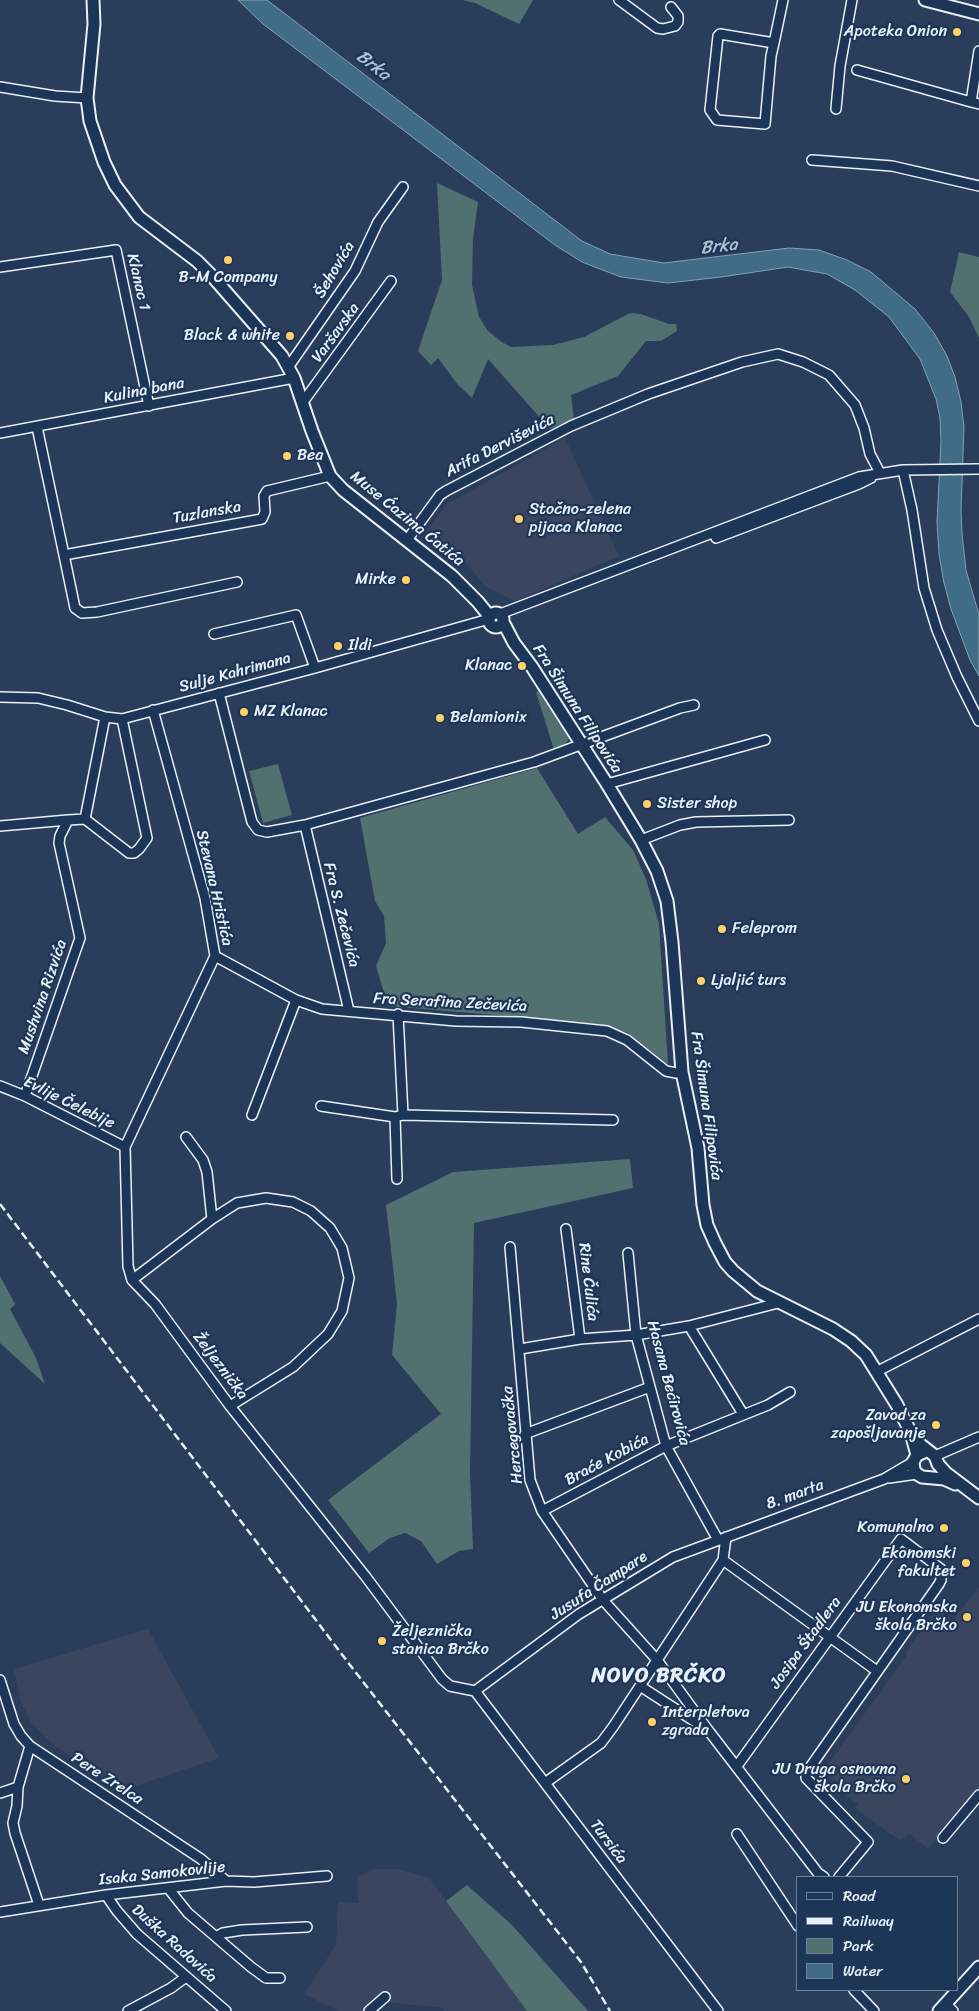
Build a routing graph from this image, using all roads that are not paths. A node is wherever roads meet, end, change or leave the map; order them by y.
1 (93, 0) edge
2 (619, 0) edge
3 (783, 0) edge
4 (852, 0) edge
5 (925, 0) edge
6 (671, 7) dead end
7 (979, 14) edge
8 (774, 43) junction
9 (979, 51) edge
10 (856, 70) dead end
11 (0, 87) edge
12 (88, 98) junction
13 (975, 103) edge
14 (836, 109) dead end
15 (812, 160) dead end
16 (979, 186) edge
17 (402, 187) dead end
18 (0, 267) edge
19 (392, 281) dead end
20 (289, 366) junction
21 (294, 378) junction
22 (303, 402) junction
23 (149, 406) junction
24 (37, 426) junction
25 (0, 433) edge
26 (979, 469) edge
27 (903, 470) junction
28 (880, 473) junction
29 (330, 476) junction
30 (407, 540) junction
31 (64, 555) junction
32 (236, 582) dead end
33 (496, 619) junction
34 (214, 634) dead end
35 (315, 668) junction
36 (219, 693) junction
37 (0, 697) edge
38 (694, 705) dead end
39 (153, 710) junction
40 (105, 717) junction
41 (122, 718) junction
42 (979, 721) edge
43 (765, 740) dead end
44 (582, 746) junction
45 (608, 784) junction
46 (85, 819) junction
47 (68, 820) junction
48 (790, 820) dead end
49 (304, 825) junction
50 (0, 826) edge
51 (641, 840) junction
52 (215, 956) junction
53 (296, 1000) junction
54 (349, 1011) junction
55 (398, 1014) junction
56 (682, 1072) junction
57 (0, 1086) edge
58 (25, 1096) junction
59 (321, 1106) dead end
60 (252, 1115) dead end
61 (399, 1116) junction
62 (613, 1120) dead end
63 (186, 1137) dead end
64 (125, 1147) junction
65 (397, 1179) dead end
66 (212, 1219) junction
67 (566, 1229) dead end
68 (510, 1247) dead end
69 (628, 1252) dead end
70 (132, 1280) junction
71 (778, 1303) junction
72 (979, 1319) edge
73 (689, 1326) junction
74 (636, 1335) junction
75 (580, 1339) junction
76 (520, 1349) junction
77 (878, 1371) junction
78 (650, 1387) junction
79 (790, 1392) dead end
80 (230, 1406) junction
81 (743, 1414) junction
82 (911, 1432) junction
83 (525, 1434) junction
84 (979, 1437) edge
85 (666, 1446) junction
86 (915, 1458) junction
87 (934, 1458) junction
88 (917, 1474) junction
89 (929, 1477) junction
90 (884, 1479) junction
91 (966, 1488) junction
92 (979, 1490) edge
93 (979, 1494) edge
94 (979, 1498) edge
95 (542, 1511) junction
96 (722, 1539) junction
97 (723, 1560) junction
98 (603, 1600) junction
99 (830, 1636) junction
100 (656, 1660) junction
101 (877, 1671) junction
102 (0, 1680) edge
103 (640, 1686) junction
104 (475, 1690) junction
105 (708, 1730) junction
106 (30, 1746) junction
107 (736, 1766) junction
108 (545, 1784) junction
109 (18, 1787) junction
110 (0, 1793) edge
111 (979, 1795) edge
112 (737, 1834) dead end
113 (944, 1838) dead end
114 (327, 1876) dead end
115 (822, 1876) edge
116 (840, 1876) edge
117 (226, 1881) junction
118 (168, 1888) junction
119 (106, 1895) junction
120 (39, 1906) junction
121 (0, 1912) edge
122 (796, 1923) edge
123 (307, 1927) dead end
124 (216, 1937) junction
125 (979, 1967) edge
126 (186, 1977) junction
127 (280, 1978) dead end
128 (959, 1987) edge
129 (855, 1991) edge
130 (955, 1991) edge
131 (385, 1997) dead end
132 (946, 2009) edge
133 (128, 2011) edge
134 (226, 2011) edge
135 (369, 2011) edge
136 (718, 2011) edge
137 (874, 2011) edge

1 - 12 main road, Muse Ćazima Ćatića
2 - 6 street
3 - 8 street
4 - 14 street
5 - 7 main road
8 - 8 street
9 - 13 street
10 - 13 street
11 - 12 street
12 - 20 main road, Muse Ćazima Ćatića
15 - 16 street
17 - 20 street, Šehovića
18 - 23 street, Klanac 1
19 - 22 street, Varšavska
20 - 21 main road, Muse Ćazima Ćatića
21 - 22 main road, Muse Ćazima Ćatića
21 - 23 street, Kulina bana
22 - 29 main road, Muse Ćazima Ćatića
23 - 24 street, Kulina bana
24 - 25 street, Kulina bana
24 - 31 street
26 - 27 street, Sulje Kahrimana
27 - 28 street, Sulje Kahrimana
27 - 42 street
28 - 30 street, Arifa Derviševića
28 - 33 street, Sulje Kahrimana
29 - 30 main road, Muse Ćazima Ćatića
29 - 31 street, Tuzlanska
30 - 33 main road, Muse Ćazima Ćatića
31 - 32 street
33 - 35 street, Sulje Kahrimana
33 - 44 main road, Fra Šimuna Filipovića
34 - 35 street
35 - 36 street, Sulje Kahrimana
36 - 39 street, Sulje Kahrimana
36 - 49 street
37 - 40 street, Sulje Kahrimana
38 - 44 street
39 - 41 street, Sulje Kahrimana
39 - 52 street, Stevana Hristića
40 - 41 street, Sulje Kahrimana
40 - 46 street
41 - 46 street
43 - 45 street
44 - 45 main road, Fra Šimuna Filipovića
44 - 49 street
45 - 51 main road, Fra Šimuna Filipovića
46 - 47 street
47 - 50 street
47 - 58 street, Mushvina Rizvića
48 - 51 street
49 - 54 street, Fra S. Zečevića
51 - 56 main road, Fra Šimuna Filipovića
52 - 53 street, Fra Serafina Zečevića
52 - 64 street, Stevana Hristića
53 - 54 street, Fra Serafina Zečevića
53 - 60 street
54 - 55 street, Fra Serafina Zečevića
55 - 56 street, Fra Serafina Zečevića
55 - 61 street
56 - 71 main road, Fra Šimuna Filipovića
57 - 58 street, Evlije Čelebije
58 - 64 street, Evlije Čelebije
59 - 61 street
61 - 62 street
61 - 65 street
63 - 66 street
64 - 70 street
66 - 70 street
66 - 80 street
67 - 75 street, Rine Čulića
68 - 76 street, Hercegovačka
69 - 74 street, Hasana Bećirovića
70 - 80 street, Željeznička
71 - 73 street
71 - 77 main road, Fra Šimuna Filipovića
72 - 77 street
73 - 74 street
73 - 81 street
74 - 75 street
74 - 78 street, Hasana Bećirovića
75 - 76 street
76 - 83 street, Hercegovačka
77 - 82 main road, Fra Šimuna Filipovića
78 - 83 street
78 - 85 street, Hasana Bećirovića
79 - 81 street, Braće Kobića
80 - 104 street, Željeznička
81 - 85 street, Braće Kobića
82 - 86 main road
82 - 87 main road
83 - 95 street, Hercegovačka
84 - 87 street
85 - 95 street, Braće Kobića
85 - 96 street, Hasana Bećirovića
86 - 87 main road
86 - 88 main road
86 - 90 street
87 - 89 main road
87 - 91 main road
88 - 89 main road
88 - 90 street
89 - 91 main road
90 - 96 street, 8. marta
91 - 94 main road
92 - 93 street
95 - 98 street, Hercegovačka
96 - 97 street
96 - 98 street, Jusufa Čampare
97 - 99 street
97 - 100 street
98 - 100 street, Hercegovačka
98 - 104 street, Jusufa Čampare
99 - 101 street
99 - 101 street, Josipa Štadlera
99 - 107 street, Josipa Štadlera
100 - 103 street
100 - 105 street, Hercegovačka
101 - 116 street
102 - 106 street, Pere Zrelca
103 - 105 street
103 - 108 street
104 - 108 street, Tursića
105 - 107 street, Hercegovačka
106 - 109 street
106 - 117 street, Pere Zrelca
107 - 115 street, Hercegovačka
108 - 136 street, Tursića
109 - 110 street
109 - 120 street
111 - 113 street
112 - 122 street
114 - 117 street, Isaka Samokovlije
117 - 118 street, Isaka Samokovlije
118 - 119 street, Isaka Samokovlije
118 - 124 street
119 - 120 street, Isaka Samokovlije
119 - 126 street, Duška Radovića
120 - 121 street, Isaka Samokovlije
123 - 124 street
124 - 127 street
125 - 128 main road
126 - 133 street
126 - 134 street, Duška Radovića
129 - 137 street
130 - 132 main road
131 - 135 street

